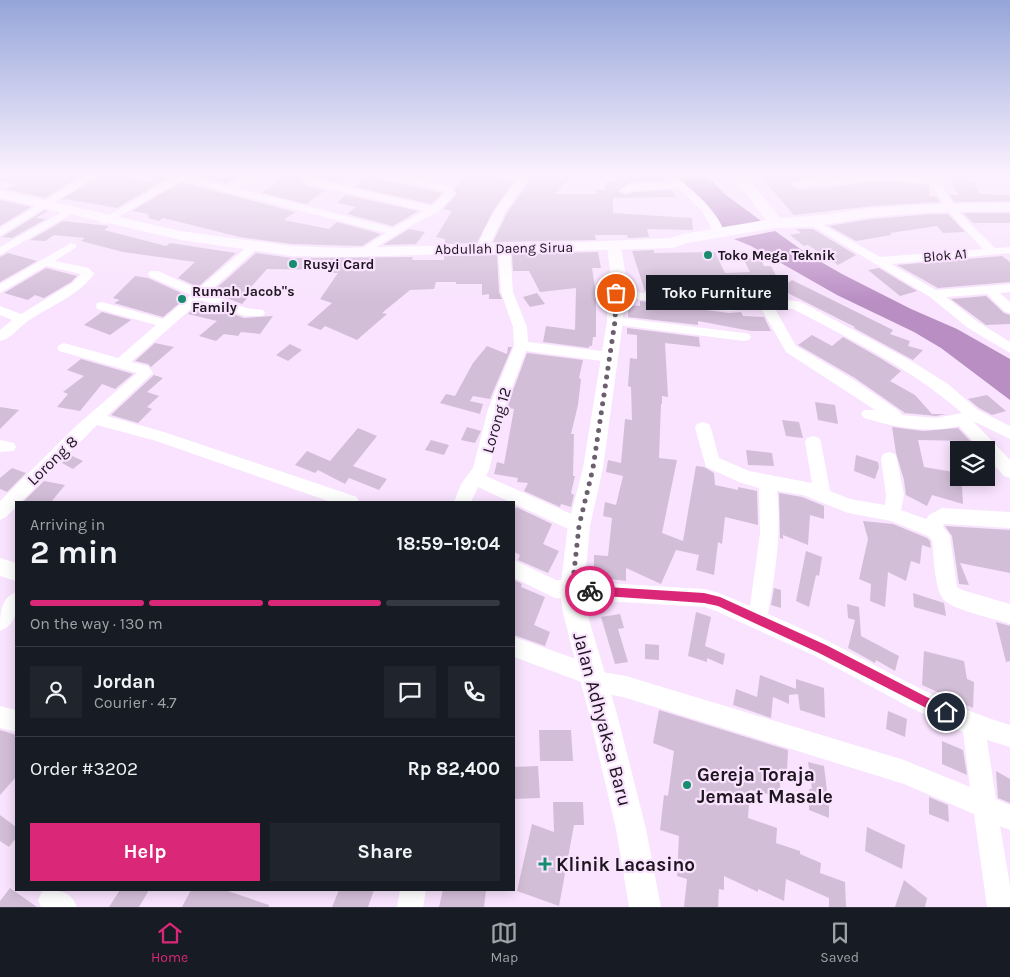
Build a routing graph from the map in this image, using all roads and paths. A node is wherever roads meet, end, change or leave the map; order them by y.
1 (28, 216) edge
2 (60, 216) edge
3 (88, 216) edge
4 (112, 216) edge
5 (335, 216) edge
6 (421, 216) edge
7 (497, 216) edge
8 (711, 216) edge
9 (764, 216) edge
10 (846, 216) edge
11 (960, 216) edge
12 (104, 221) junction
13 (803, 222) junction
14 (769, 224) junction
15 (396, 232) junction
16 (726, 232) junction
17 (0, 233) edge
18 (673, 243) junction
19 (71, 246) dead end
20 (253, 247) junction
21 (610, 247) junction
22 (504, 248) junction
23 (482, 249) junction
24 (0, 252) edge
25 (363, 252) junction
26 (1004, 252) edge
27 (880, 261) junction
28 (44, 262) junction
29 (154, 274) dead end
30 (1010, 288) edge
31 (0, 289) edge
32 (990, 290) junction
33 (616, 293) junction
34 (936, 294) junction
35 (201, 295) junction
36 (764, 303) junction
37 (102, 306) dead end
38 (0, 310) edge
39 (1010, 310) edge
40 (258, 313) dead end
41 (22, 319) junction
42 (615, 321) junction
43 (166, 324) junction
44 (0, 337) edge
45 (744, 337) dead end
46 (521, 346) junction
47 (64, 348) dead end
48 (1010, 348) edge
49 (609, 357) junction
50 (120, 364) junction
51 (869, 414) dead end
52 (968, 417) junction
53 (901, 420) junction
54 (90, 423) junction
55 (703, 428) dead end
56 (1010, 433) edge
57 (813, 442) dead end
58 (889, 459) dead end
59 (1010, 471) edge
60 (475, 478) junction
61 (767, 483) junction
62 (822, 494) junction
63 (348, 501) edge
64 (463, 501) edge
65 (0, 512) edge
66 (892, 514) junction
67 (1010, 520) edge
68 (579, 526) junction
69 (934, 530) junction
70 (0, 567) edge
71 (515, 569) edge
72 (15, 572) edge
73 (572, 590) junction
74 (15, 602) edge
75 (1010, 614) edge
76 (757, 618) junction
77 (0, 621) edge
78 (515, 647) edge
79 (594, 678) junction
80 (0, 717) edge
81 (15, 721) edge
82 (975, 736) junction
83 (1010, 736) edge
84 (986, 807) junction
85 (1010, 818) edge
86 (645, 907) edge
87 (1000, 907) edge

1 - 17 street
2 - 24 street
3 - 12 main road, Abdullah Daeng Sirua
4 - 12 street
5 - 15 street
6 - 15 street
7 - 23 street
8 - 16 street
9 - 14 main road
10 - 13 main road, Abdullah Daeng Sirua
11 - 26 street
12 - 20 main road, Abdullah Daeng Sirua
13 - 14 main road, Abdullah Daeng Sirua
13 - 18 main road
13 - 27 street
14 - 16 main road, Abdullah Daeng Sirua
15 - 25 street
16 - 18 main road, Abdullah Daeng Sirua
18 - 21 main road, Abdullah Daeng Sirua
19 - 28 street
20 - 25 main road, Abdullah Daeng Sirua
20 - 35 street
21 - 22 main road, Abdullah Daeng Sirua
21 - 33 street, Jalan Adhyaksa Baru
22 - 23 main road, Abdullah Daeng Sirua
22 - 46 street, Lorong 12
23 - 25 main road, Abdullah Daeng Sirua
26 - 27 street, Blok A1
27 - 34 street
28 - 31 street
28 - 41 street
29 - 35 street
30 - 32 street
32 - 34 street
32 - 39 street
33 - 36 street
33 - 42 street, Jalan Adhyaksa Baru
34 - 48 street
35 - 40 street
35 - 43 street
36 - 52 street
36 - 53 street
37 - 43 street
38 - 41 street
41 - 44 street
42 - 45 street
42 - 49 street, Jalan Adhyaksa Baru
43 - 50 street
46 - 49 street
46 - 60 street, Lorong 12
47 - 50 street
49 - 68 street, Jalan Adhyaksa Baru
50 - 54 street, Lorong 8
51 - 53 street
52 - 53 street
52 - 56 street
52 - 59 street
54 - 63 street
54 - 65 street, Lorong 8
55 - 61 street
57 - 62 street
58 - 66 street
60 - 64 street, Lorong 12
60 - 68 street
61 - 62 street
61 - 76 street
62 - 66 street
66 - 69 street
67 - 69 street
68 - 73 street, Jalan Adhyaksa Baru
69 - 75 street
70 - 72 street
71 - 73 street
73 - 76 street
73 - 79 street, Jalan Adhyaksa Baru
74 - 77 street
76 - 82 street
78 - 79 street
79 - 84 street
79 - 86 street, Jalan Adhyaksa Baru
80 - 81 street
82 - 83 street
82 - 84 street
84 - 85 street
84 - 87 street

